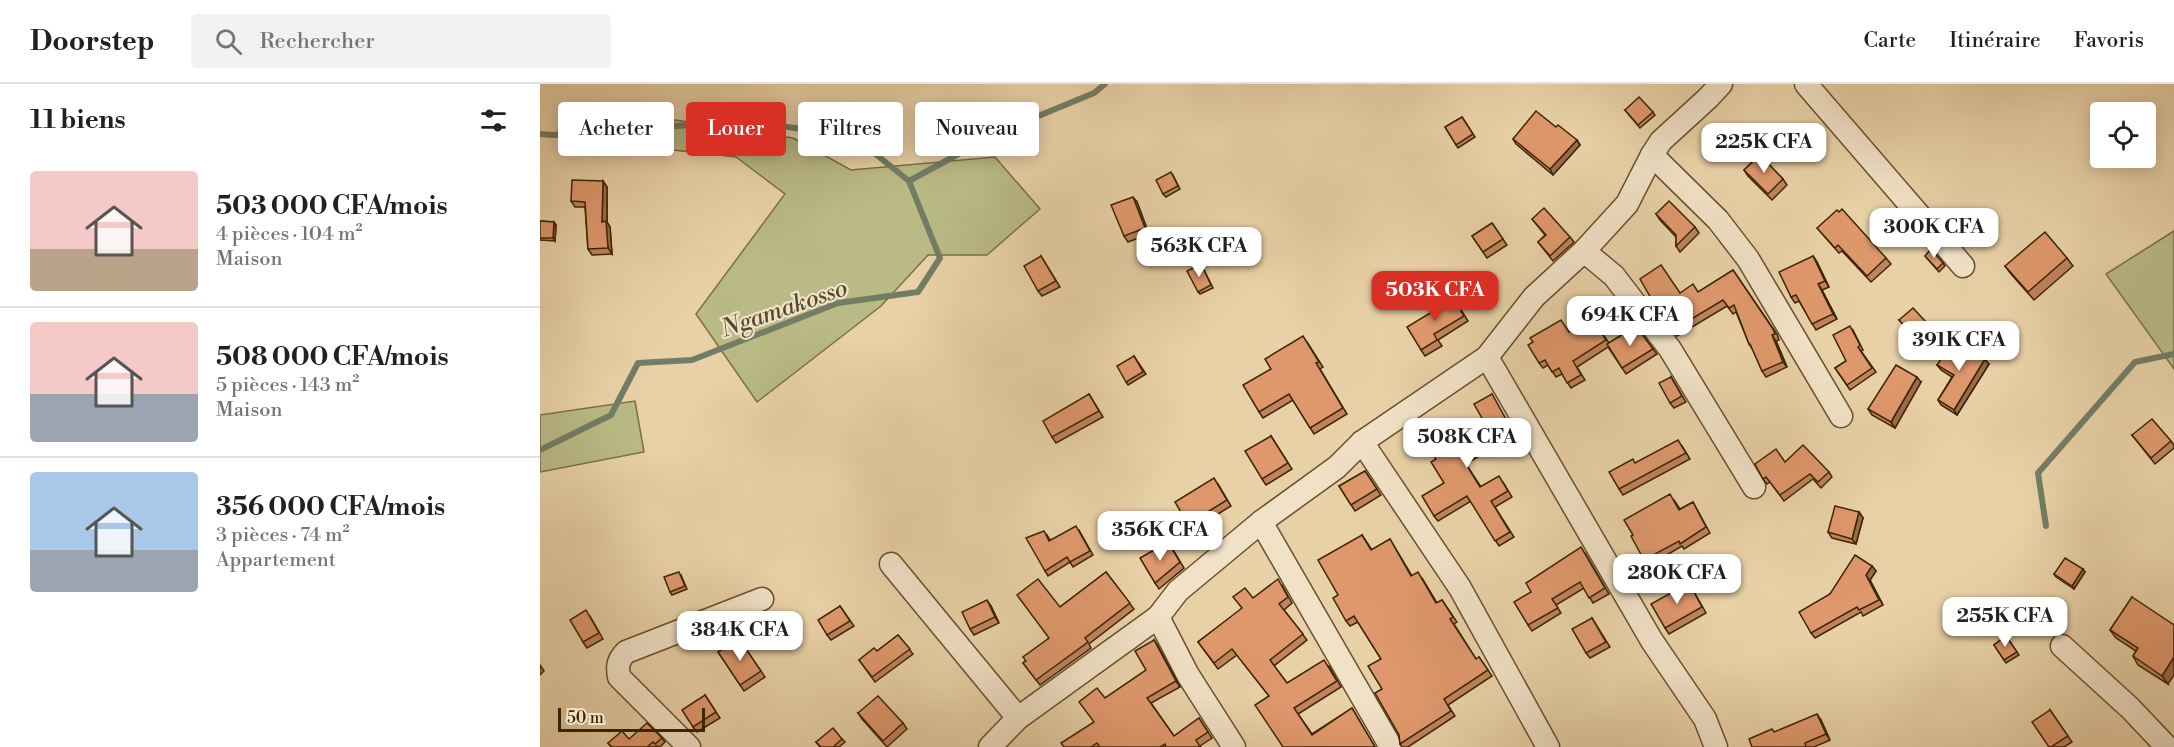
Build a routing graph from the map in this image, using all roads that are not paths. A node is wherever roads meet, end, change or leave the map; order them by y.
1 (1806, 84) edge
2 (1710, 89) edge
3 (1652, 155) junction
4 (1584, 251) junction
5 (1963, 266) dead end
6 (1487, 357) junction
7 (1841, 416) dead end
8 (1362, 442) junction
9 (1754, 487) dead end
10 (1261, 522) junction
11 (891, 564) dead end
12 (762, 599) dead end
13 (1158, 617) junction
14 (2062, 646) dead end
15 (1018, 718) junction
16 (689, 747) edge
17 (990, 747) edge
18 (1234, 747) edge
19 (1391, 747) edge
20 (1548, 747) edge
21 (1716, 747) edge
22 (2167, 747) edge

1 - 5 street
2 - 3 street
3 - 4 street
3 - 7 street
4 - 6 street
4 - 9 street
6 - 8 street
6 - 21 street
8 - 10 street
8 - 20 street
10 - 13 street
10 - 19 street
11 - 15 street
12 - 16 street
13 - 15 street
13 - 18 street
14 - 22 street
15 - 17 street

